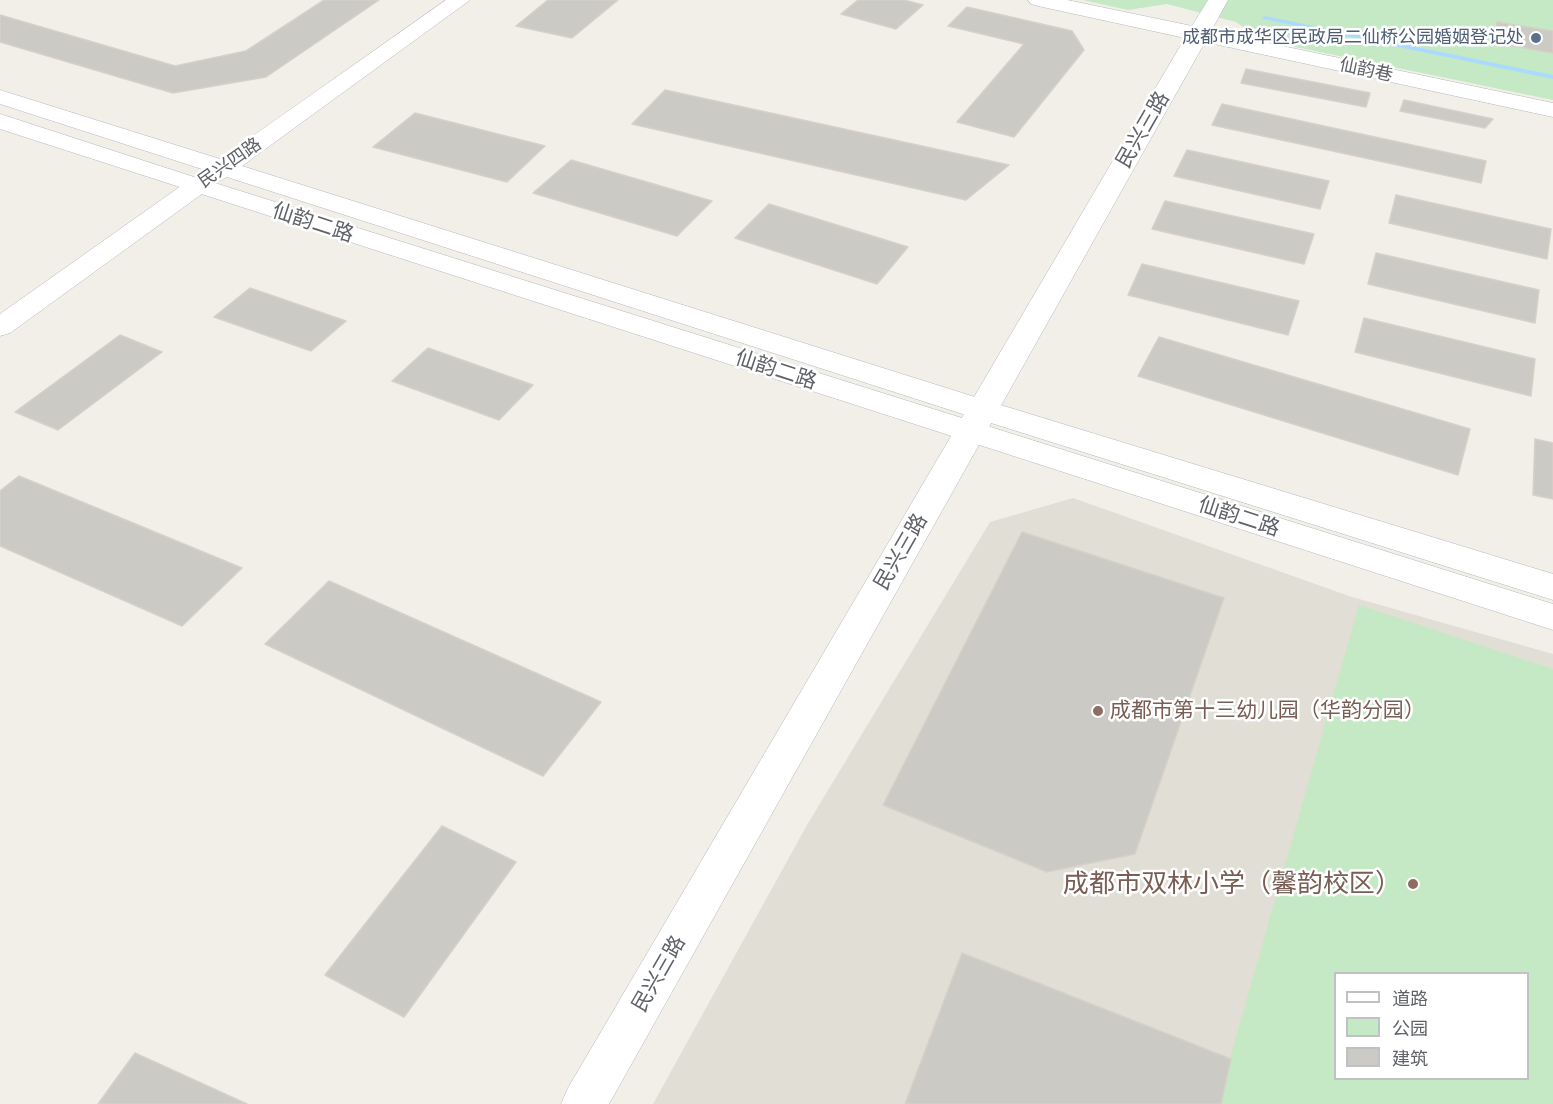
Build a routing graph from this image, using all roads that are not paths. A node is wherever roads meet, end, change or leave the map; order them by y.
1 (460, 0) edge
2 (1038, 0) edge
3 (1218, 0) edge
4 (1198, 34) junction
5 (0, 97) edge
6 (1553, 110) edge
7 (0, 121) edge
8 (222, 168) junction
9 (197, 186) junction
10 (0, 327) edge
11 (976, 420) junction
12 (1553, 588) edge
13 (1553, 617) edge
14 (584, 1104) edge

1 - 8 street, 民兴四路
2 - 4 street, 仙韵巷
3 - 4 street, 民兴三路
4 - 6 street, 仙韵巷
4 - 11 street, 民兴三路
5 - 8 street, 仙韵二路
7 - 9 street, 仙韵二路
8 - 9 street, 民兴四路
8 - 11 street, 仙韵二路
9 - 10 street, 民兴四路
9 - 11 street, 仙韵二路
11 - 12 street, 仙韵二路
11 - 13 street, 仙韵二路
11 - 14 street, 民兴三路

